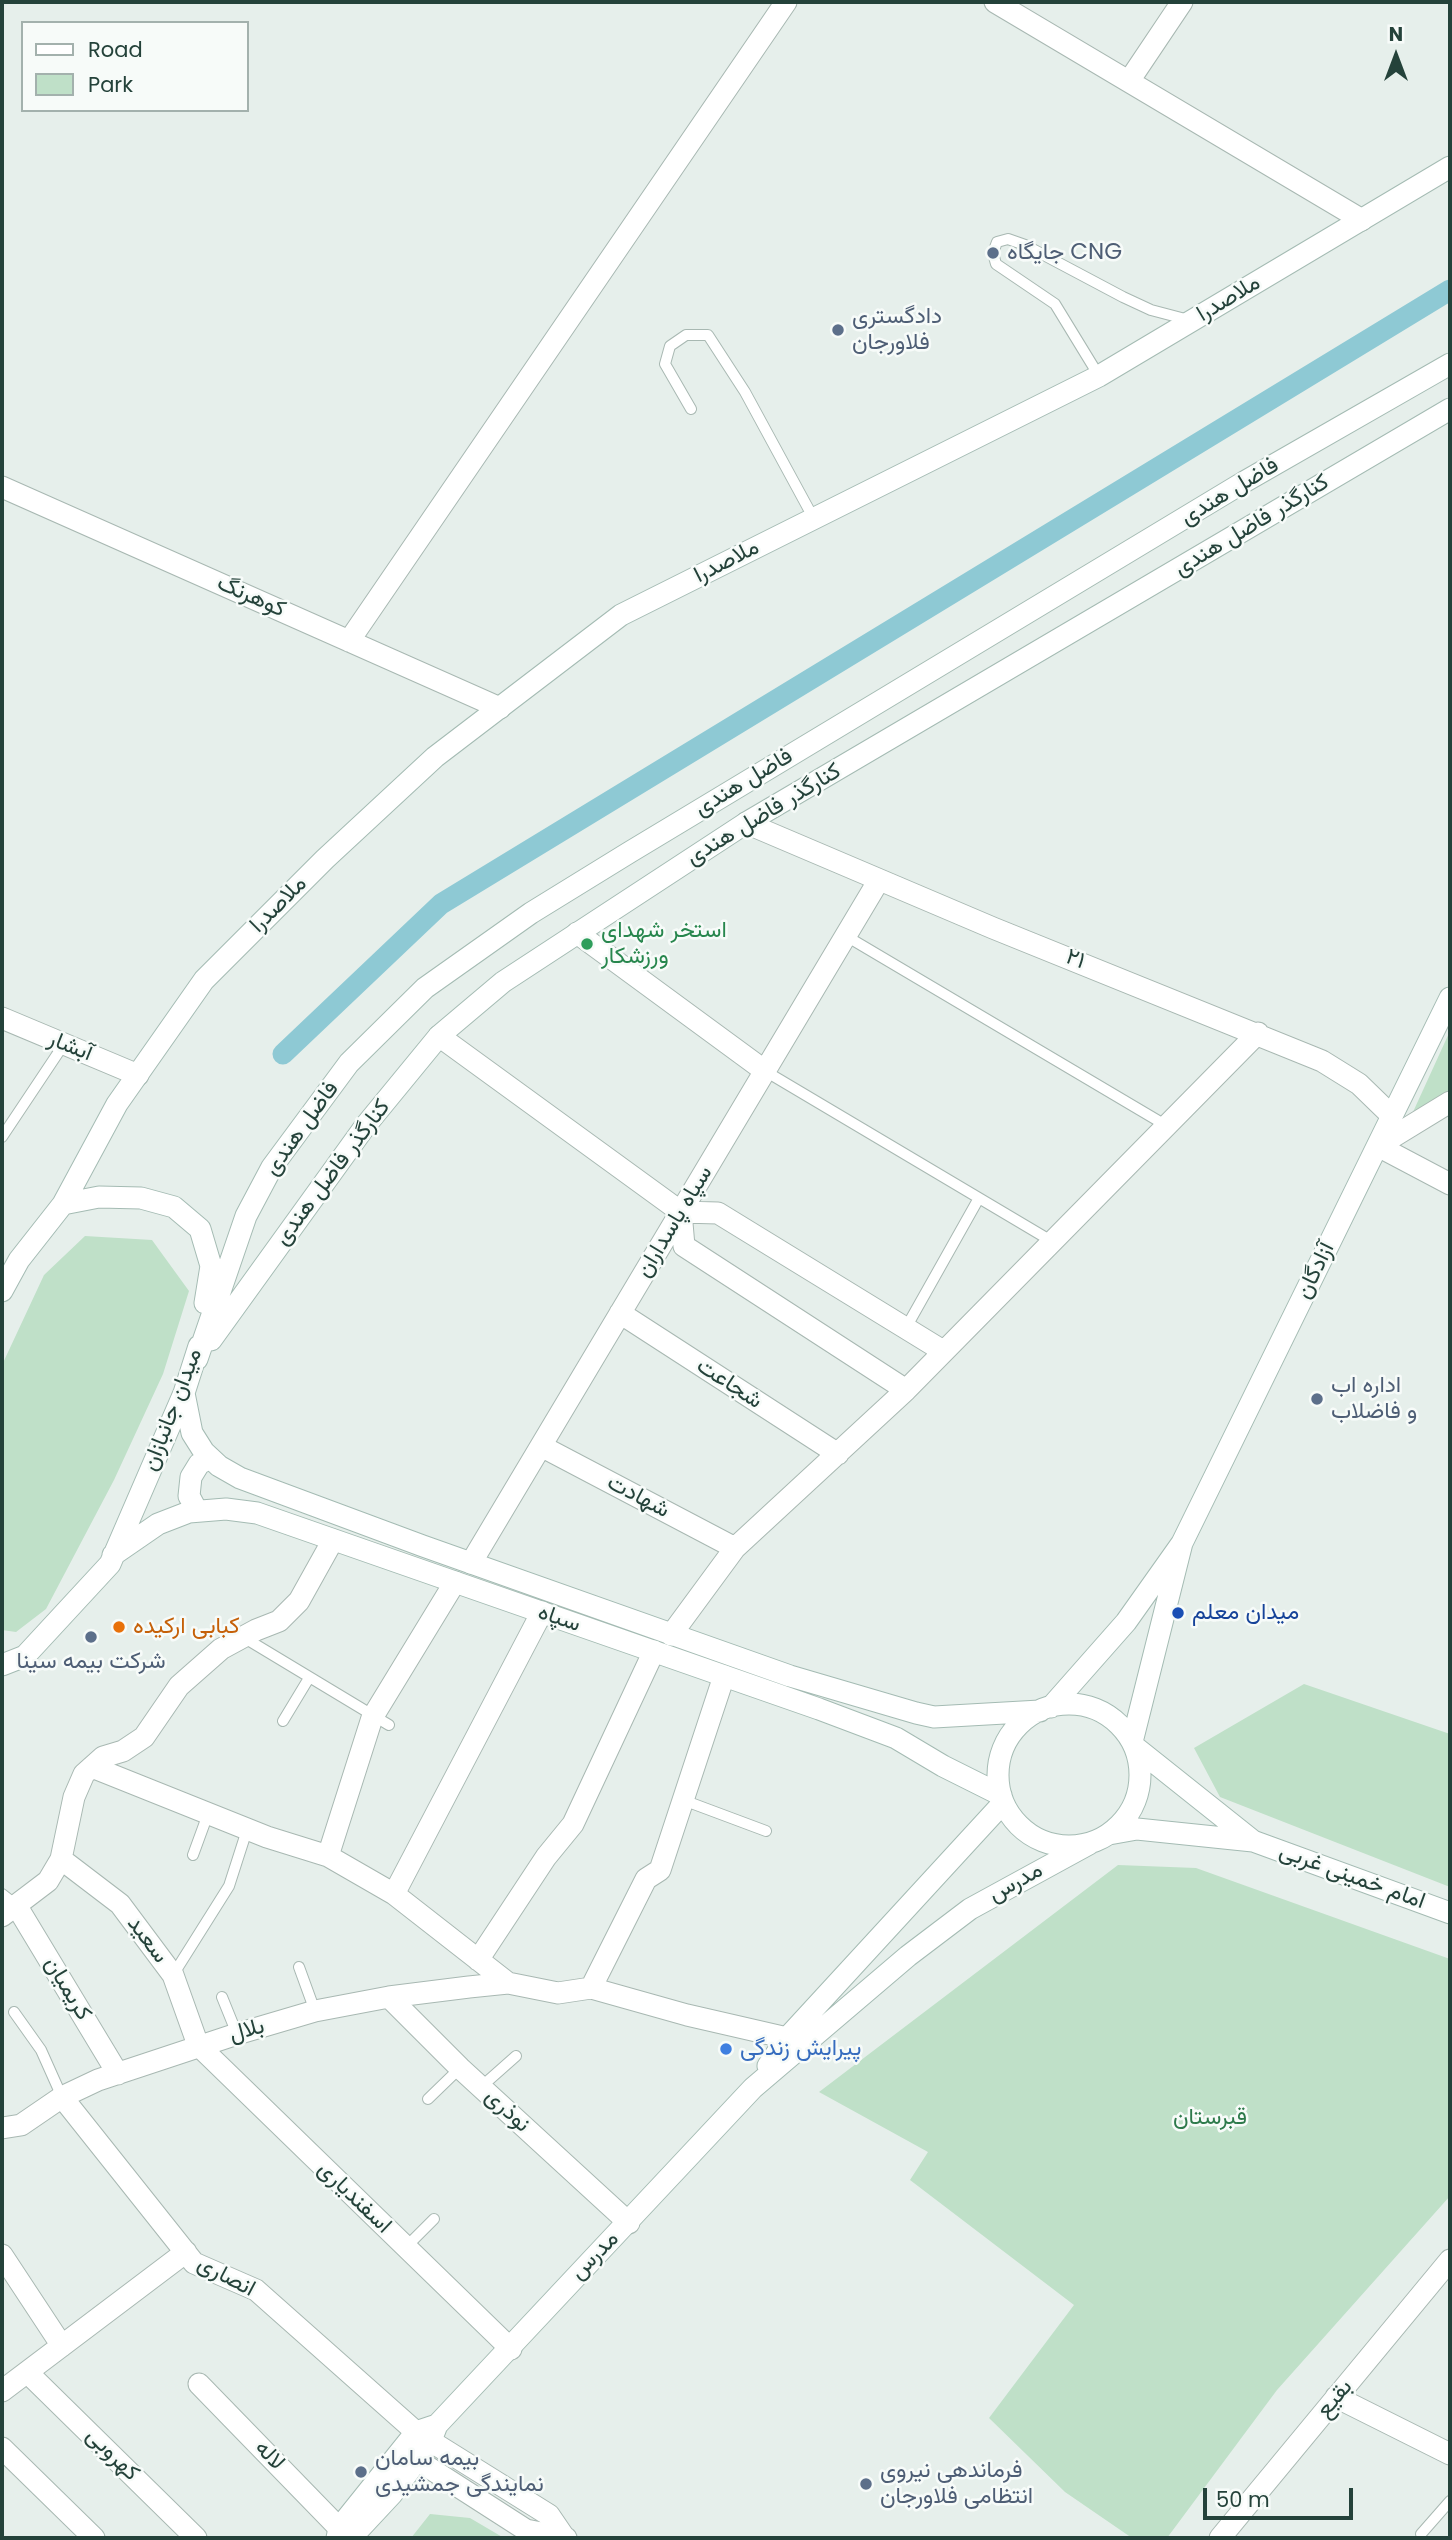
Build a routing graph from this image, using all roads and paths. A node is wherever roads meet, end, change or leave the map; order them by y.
1 (786, 2) edge
2 (995, 2) edge
3 (1182, 2) edge
4 (1129, 81) junction
5 (1450, 167) edge
6 (1362, 220) junction
7 (1192, 321) junction
8 (1450, 364) edge
9 (1099, 376) junction
10 (1450, 409) edge
11 (691, 410) dead end
12 (2, 487) edge
13 (814, 519) junction
14 (349, 641) junction
15 (500, 708) junction
16 (746, 823) junction
17 (879, 880) junction
18 (577, 933) junction
19 (846, 936) junction
20 (1450, 998) edge
21 (2, 1018) edge
22 (1258, 1033) junction
23 (439, 1036) junction
24 (64, 1044) junction
25 (765, 1071) junction
26 (138, 1074) junction
27 (1450, 1102) edge
28 (1392, 1116) junction
29 (1167, 1126) junction
30 (2, 1137) edge
31 (1378, 1146) junction
32 (1450, 1184) edge
33 (979, 1198) junction
34 (63, 1204) junction
35 (681, 1212) junction
36 (1053, 1242) junction
37 (2, 1291) edge
38 (620, 1313) junction
39 (907, 1326) junction
40 (943, 1351) junction
41 (197, 1359) junction
42 (906, 1390) junction
43 (184, 1393) junction
44 (541, 1446) junction
45 (838, 1454) junction
46 (211, 1458) junction
47 (197, 1511) junction
48 (333, 1540) junction
49 (1182, 1544) junction
50 (735, 1548) junction
51 (113, 1556) junction
52 (471, 1563) junction
53 (455, 1582) junction
54 (542, 1612) junction
55 (671, 1635) junction
56 (243, 1637) junction
57 (653, 1651) junction
58 (2, 1665) edge
59 (724, 1676) junction
60 (309, 1678) junction
61 (1046, 1709) junction
62 (283, 1721) dead end
63 (381, 1721) junction
64 (1133, 1745) junction
65 (92, 1767) junction
66 (1002, 1799) junction
67 (683, 1800) junction
68 (208, 1814) junction
69 (247, 1830) junction
70 (766, 1831) dead end
71 (1109, 1834) junction
72 (1253, 1841) junction
73 (1089, 1843) junction
74 (193, 1855) dead end
75 (328, 1856) junction
76 (61, 1859) junction
77 (394, 1894) junction
78 (7, 1905) edge
79 (1450, 1913) edge
80 (478, 1960) junction
81 (299, 1967) dead end
82 (173, 1975) junction
83 (508, 1983) junction
84 (591, 1988) junction
85 (222, 1997) dead end
86 (389, 1997) junction
87 (315, 2011) junction
88 (14, 2012) dead end
89 (237, 2034) junction
90 (786, 2038) junction
91 (198, 2045) junction
92 (516, 2056) dead end
93 (460, 2068) junction
94 (118, 2074) junction
95 (481, 2087) junction
96 (753, 2088) junction
97 (62, 2097) junction
98 (428, 2099) dead end
99 (2, 2128) edge
100 (434, 2219) dead end
101 (629, 2223) junction
102 (405, 2248) junction
103 (186, 2252) junction
104 (2, 2255) edge
105 (1446, 2272) edge
106 (62, 2346) junction
107 (510, 2348) junction
108 (27, 2372) junction
109 (199, 2384) dead end
110 (2, 2391) edge
111 (1336, 2397) junction
112 (428, 2433) junction
113 (2, 2448) edge
114 (1450, 2454) edge
115 (408, 2455) junction
116 (1450, 2501) edge
117 (1421, 2534) dead end
118 (342, 2535) edge
119 (94, 2538) edge
120 (196, 2538) edge
121 (565, 2538) edge
122 (1222, 2538) edge

1 - 14 street
2 - 4 street
3 - 4 street
4 - 6 street
5 - 6 street, ملاصدرا
6 - 7 street, ملاصدرا
7 - 9 street, ملاصدرا
7 - 9 lane
8 - 41 street, فاضل هندی
9 - 13 street, ملاصدرا
10 - 16 street, کنارگذر فاضل هندی
11 - 13 lane
12 - 14 street, کوهرنگ
13 - 15 street, ملاصدرا
14 - 15 street, کوهرنگ
15 - 26 street, ملاصدرا
16 - 17 street, ۲۱
16 - 18 street, کنارگذر فاضل هندی
17 - 19 street, سپاه پاسداران
17 - 22 street, ۲۱
18 - 23 street, کنارگذر فاضل هندی
18 - 25 street
19 - 25 street, سپاه پاسداران
19 - 29 lane
20 - 28 street, آزادگان
21 - 24 street, آبشار
22 - 28 street, ۲۱
22 - 29 street
23 - 35 street
23 - 41 street, کنارگذر فاضل هندی
24 - 26 street, آبشار
24 - 30 lane
25 - 33 lane
25 - 35 street, سپاه پاسداران
26 - 34 street, ملاصدرا
27 - 31 street
28 - 31 street, آزادگان
29 - 36 street
31 - 32 street
31 - 49 street, آزادگان
33 - 36 lane
33 - 39 lane
34 - 37 street
34 - 41 street, میدان جانبازان
35 - 38 street, سپاه پاسداران
35 - 39 street
35 - 42 street
36 - 40 street
38 - 44 street, سپاه پاسداران
38 - 45 street, شجاعت
39 - 40 street
40 - 42 street
41 - 43 street, میدان جانبازان
42 - 45 street
43 - 46 street, سپاه
43 - 51 street, میدان جانبازان
44 - 50 street, شهادت
44 - 52 street, سپاه پاسداران
45 - 50 street
46 - 47 street
46 - 52 street, سپاه
47 - 48 street, سپاه
47 - 51 street, سپاه
48 - 53 street, سپاه
48 - 56 street
49 - 61 street
49 - 64 street
50 - 55 street
51 - 58 street, میدان جانبازان
52 - 55 street, سپاه
53 - 54 street, سپاه
53 - 63 street
54 - 57 street, سپاه
54 - 77 street
55 - 61 street, سپاه
56 - 60 lane
56 - 65 street
57 - 59 street, سپاه
57 - 80 street
59 - 66 street, سپاه
59 - 67 street
60 - 62 lane
60 - 63 lane
61 - 64 street
61 - 66 street
63 - 75 street
64 - 71 street
64 - 72 street, امام خمینی غربی
65 - 68 street, بلال
65 - 76 street
66 - 73 street
66 - 90 street, مدرس
67 - 70 lane
67 - 84 street
68 - 69 street, بلال
68 - 74 lane
69 - 75 street, بلال
69 - 82 lane
71 - 72 street, امام خمینی غربی
71 - 73 street
72 - 79 street, امام خمینی غربی
73 - 96 street, مدرس
75 - 77 street, بلال
76 - 78 street
76 - 82 street, سعید
77 - 80 street, بلال
78 - 94 street, کریمیان
80 - 83 street, بلال
81 - 87 lane
82 - 91 street, سعید
83 - 84 street, بلال
83 - 86 street, بلال
84 - 90 street, بلال
85 - 89 lane
86 - 87 street, بلال
86 - 93 street, نوذری
87 - 89 street, بلال
88 - 97 lane
89 - 91 street, بلال
90 - 96 street, مدرس
91 - 94 street, بلال
91 - 102 street, اسفندیاری
92 - 95 lane
93 - 95 street, نوذری
93 - 98 lane
94 - 97 street, بلال
95 - 101 street, نوذری
96 - 101 street, مدرس
97 - 99 street, بلال
97 - 103 street, انصاری
100 - 102 lane
101 - 107 street, مدرس
102 - 107 street, اسفندیاری
103 - 106 street
103 - 112 street, انصاری
104 - 106 street
105 - 111 street, بقیع
106 - 108 street
107 - 112 street, مدرس
108 - 110 street
108 - 120 street, کهروبی
109 - 118 street, لاله
111 - 114 street
111 - 122 street, بقیع
112 - 115 street, مدرس
112 - 121 street, انصاری
113 - 119 street
115 - 118 street, مدرس
115 - 121 street
116 - 117 lane

